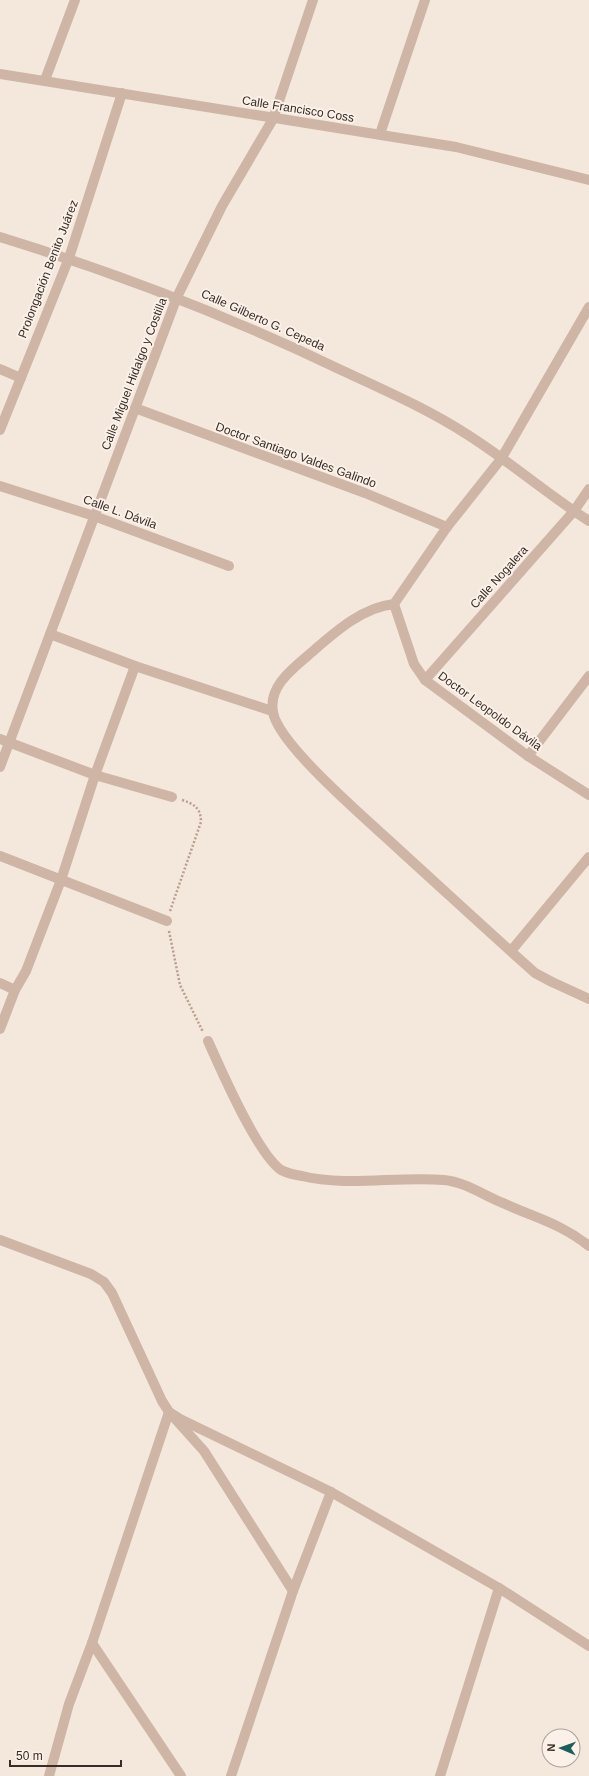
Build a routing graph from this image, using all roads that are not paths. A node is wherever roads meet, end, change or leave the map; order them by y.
1 (75, 0) edge
2 (313, 0) edge
3 (425, 0) edge
4 (0, 74) edge
5 (45, 80) junction
6 (122, 93) junction
7 (273, 119) junction
8 (380, 134) junction
9 (589, 180) edge
10 (0, 236) edge
11 (69, 258) junction
12 (177, 297) junction
13 (589, 308) edge
14 (0, 369) edge
15 (21, 378) junction
16 (135, 408) junction
17 (0, 430) edge
18 (501, 459) junction
19 (0, 486) edge
20 (589, 489) edge
21 (574, 511) junction
22 (94, 516) junction
23 (589, 521) edge
24 (447, 527) junction
25 (229, 566) dead end
26 (394, 604) junction
27 (50, 634) junction
28 (136, 666) junction
29 (589, 676) edge
30 (425, 680) junction
31 (272, 711) junction
32 (5, 741) edge
33 (528, 756) junction
34 (0, 767) edge
35 (95, 775) junction
36 (589, 795) edge
37 (172, 797) road end
38 (0, 856) edge
39 (589, 857) edge
40 (61, 880) junction
41 (167, 921) road end
42 (511, 951) junction
43 (0, 983) edge
44 (16, 990) junction
45 (589, 999) edge
46 (0, 1029) edge
47 (208, 1041) road end
48 (0, 1240) edge
49 (589, 1246) edge
50 (169, 1412) junction
51 (331, 1492) junction
52 (499, 1588) junction
53 (293, 1591) junction
54 (92, 1643) junction
55 (589, 1646) edge
56 (49, 1776) edge
57 (181, 1776) edge
58 (231, 1776) edge
59 (440, 1776) edge

1 - 5 street
2 - 7 street, Calle Miguel Hidalgo y Costilla
3 - 8 street
4 - 5 street, Calle Francisco Coss
5 - 6 street, Calle Francisco Coss
6 - 7 street, Calle Francisco Coss
6 - 11 street, Prolongación Benito Juárez
7 - 8 street, Calle Francisco Coss
7 - 12 street, Calle Miguel Hidalgo y Costilla
8 - 9 street, Calle Francisco Coss
10 - 11 street, Calle Gilberto G. Cepeda
11 - 12 street, Calle Gilberto G. Cepeda
11 - 15 street, Prolongación Benito Juárez
12 - 16 street, Calle Miguel Hidalgo y Costilla
12 - 18 street, Calle Gilberto G. Cepeda
13 - 18 street
14 - 15 street
15 - 17 street, Prolongación Benito Juárez
16 - 22 street, Calle Miguel Hidalgo y Costilla
16 - 24 street, Doctor Santiago Valdes Galindo
18 - 21 street, Calle Gilberto G. Cepeda
18 - 24 street
19 - 22 street, Calle L. Dávila
20 - 21 street, Calle Nogalera
21 - 23 street, Calle Gilberto G. Cepeda
21 - 30 street, Calle Nogalera
22 - 25 street, Calle L. Dávila
22 - 27 street, Calle Miguel Hidalgo y Costilla
24 - 26 street
26 - 30 street, Doctor Leopoldo Dávila
26 - 31 street
27 - 28 street
27 - 32 street, Calle Miguel Hidalgo y Costilla
28 - 31 street
28 - 35 street
29 - 33 street
30 - 33 street, Doctor Leopoldo Dávila
31 - 42 street
32 - 34 street, Calle Miguel Hidalgo y Costilla
32 - 35 street
33 - 36 street, Doctor Leopoldo Dávila
35 - 37 street
35 - 40 street
38 - 40 street
39 - 42 street
40 - 41 street
40 - 44 street
42 - 45 street
43 - 44 street
44 - 46 street
47 - 49 street
48 - 50 street
50 - 51 street
50 - 53 street
50 - 54 street
51 - 52 street
51 - 53 street
52 - 55 street
52 - 59 street
53 - 58 street
54 - 56 street
54 - 57 street

